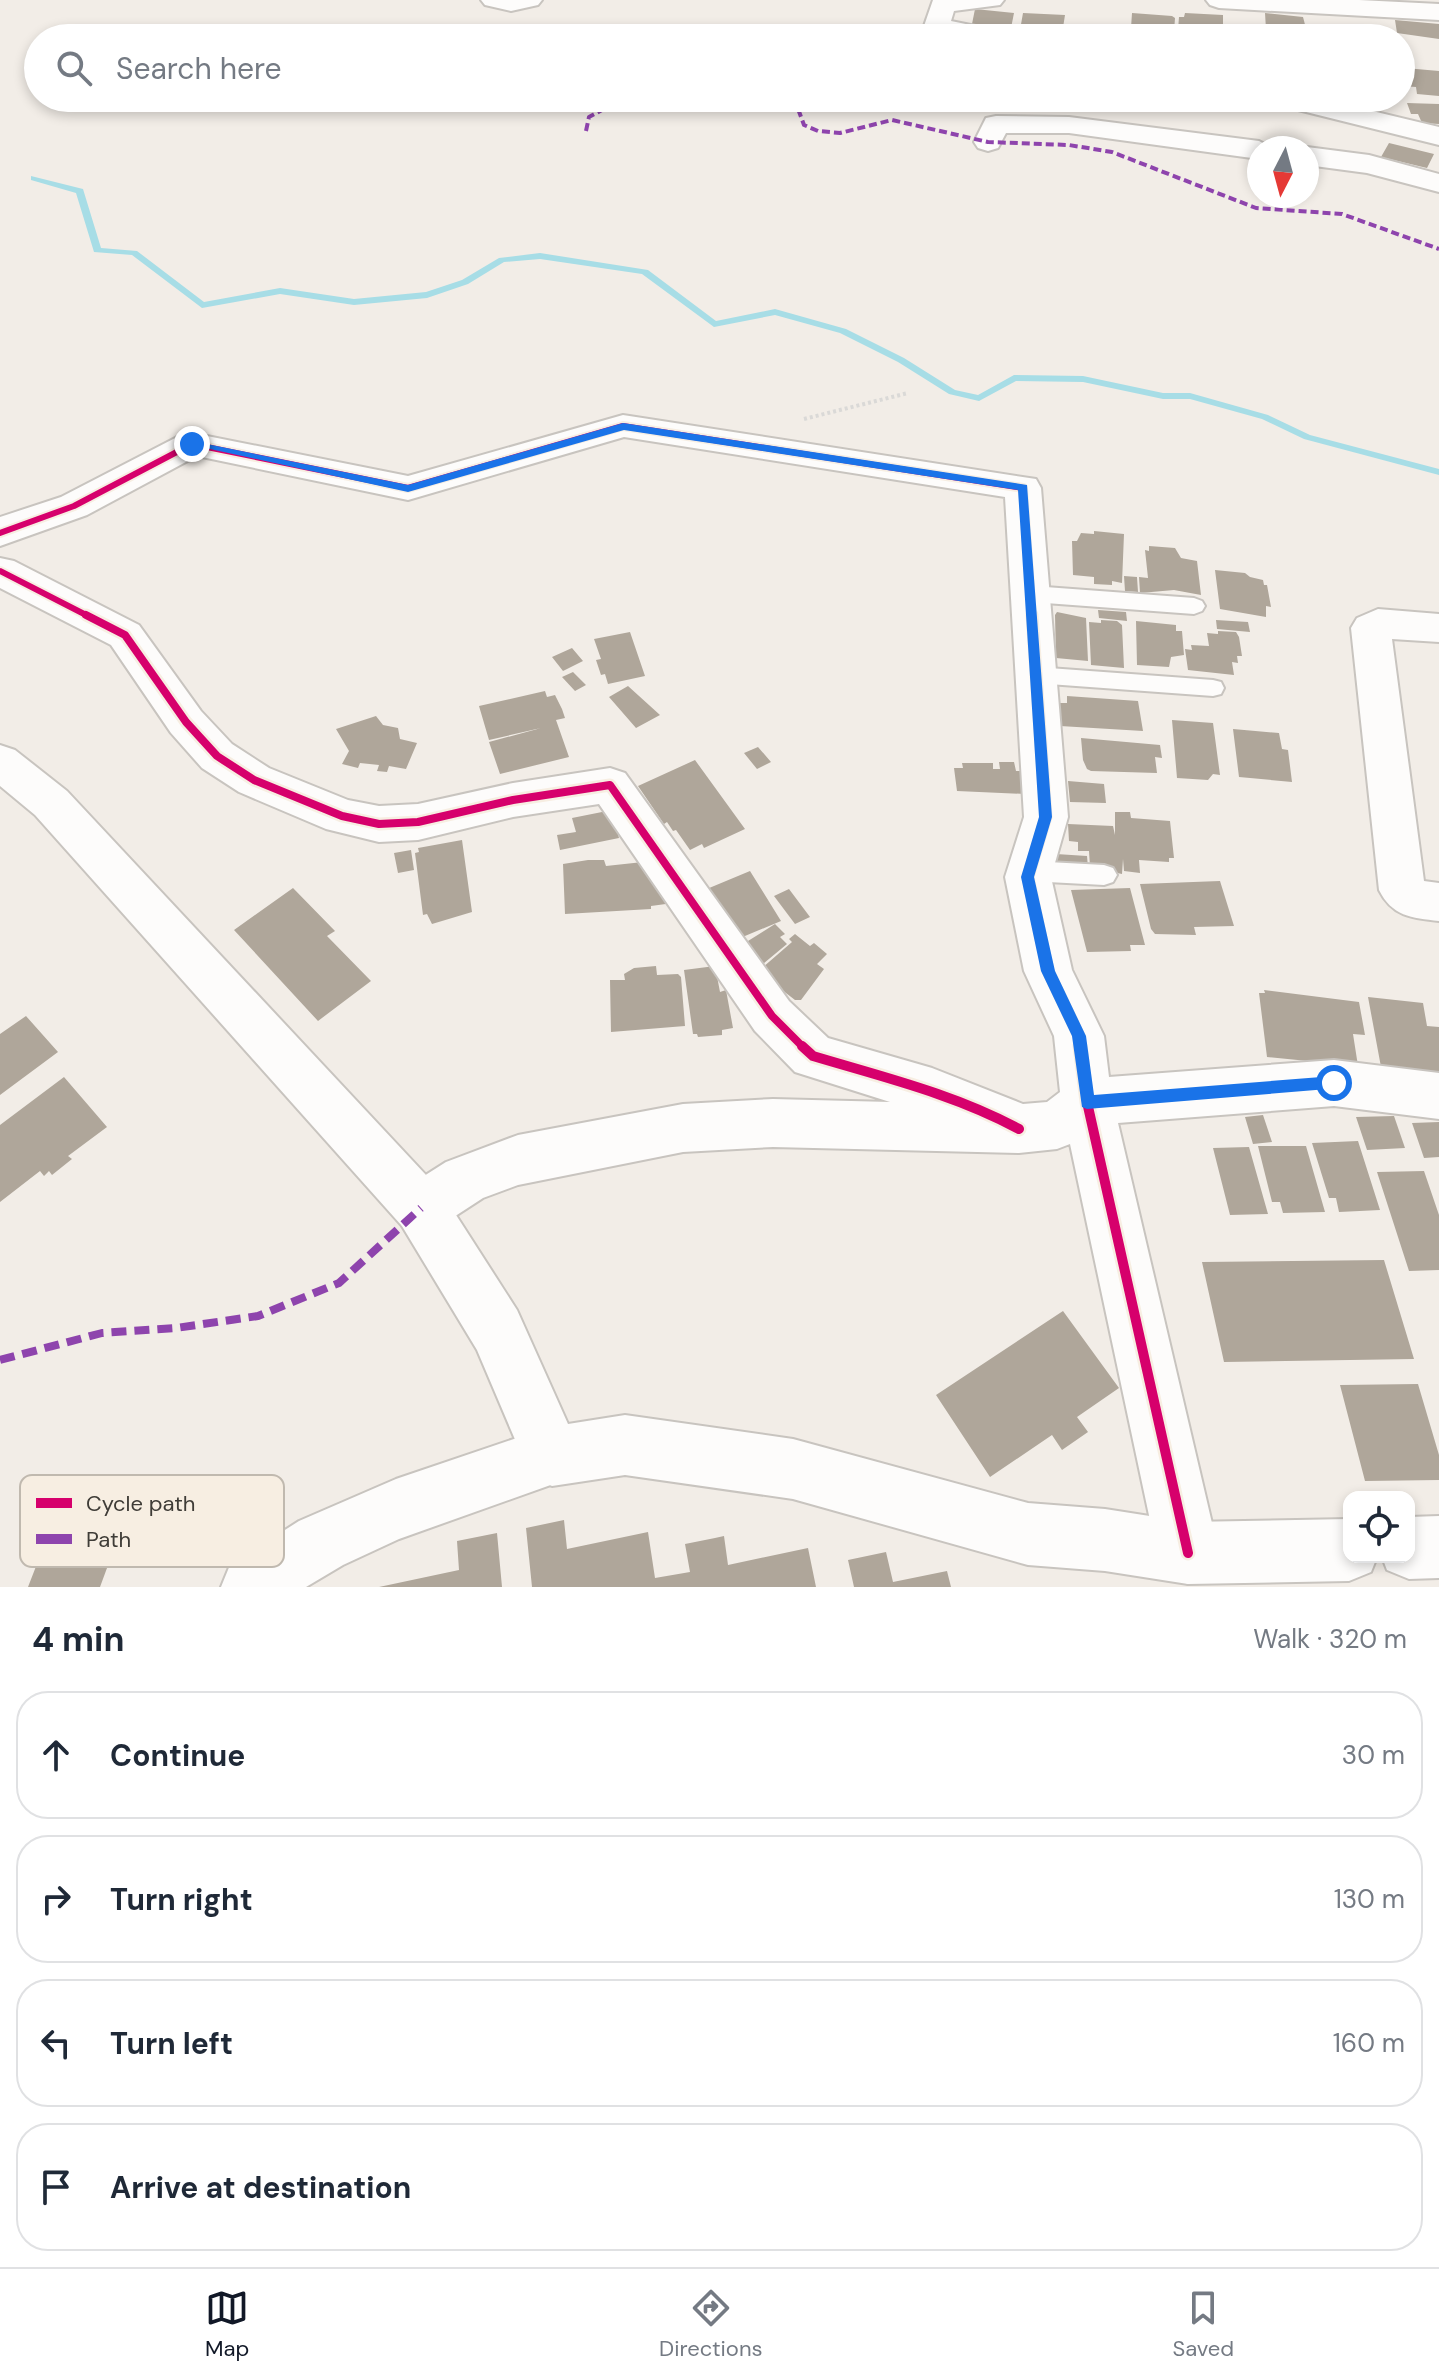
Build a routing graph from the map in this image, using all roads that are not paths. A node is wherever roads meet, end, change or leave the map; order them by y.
1 (494, 0) edge
2 (529, 0) edge
3 (991, 0) edge
4 (1219, 0) edge
5 (1370, 9) junction
6 (1439, 12) edge
7 (1239, 13) edge
8 (938, 24) edge
9 (1372, 24) edge
10 (1385, 112) edge
11 (1439, 136) edge
12 (988, 142) dead end
13 (1247, 148) edge
14 (1319, 158) edge
15 (1439, 183) edge
16 (0, 533) edge
17 (0, 571) edge
18 (1032, 594) junction
19 (1194, 606) dead end
20 (1439, 628) edge
21 (1035, 675) junction
22 (1213, 688) dead end
23 (0, 762) edge
24 (1029, 871) junction
25 (1104, 875) dead end
26 (1439, 902) edge
27 (1439, 1096) edge
28 (1087, 1102) junction
29 (1019, 1129) junction
30 (421, 1208) junction
31 (552, 1456) junction
32 (1439, 1547) edge
33 (1415, 1548) edge
34 (1343, 1550) edge
35 (1188, 1553) junction
36 (284, 1563) edge
37 (278, 1567) edge
38 (252, 1587) edge

1 - 2 street
3 - 8 street
4 - 7 street
5 - 6 street
5 - 7 street
5 - 9 street
10 - 11 street
12 - 13 street
14 - 15 street
16 - 18 street
17 - 29 street
18 - 19 lane
18 - 21 street
20 - 26 street
21 - 22 lane
21 - 24 street
23 - 30 street
24 - 25 lane
24 - 28 street
27 - 28 street
28 - 29 street
28 - 35 street
29 - 30 street
30 - 31 street
31 - 35 street
31 - 36 street
32 - 33 street
34 - 35 street
37 - 38 street

